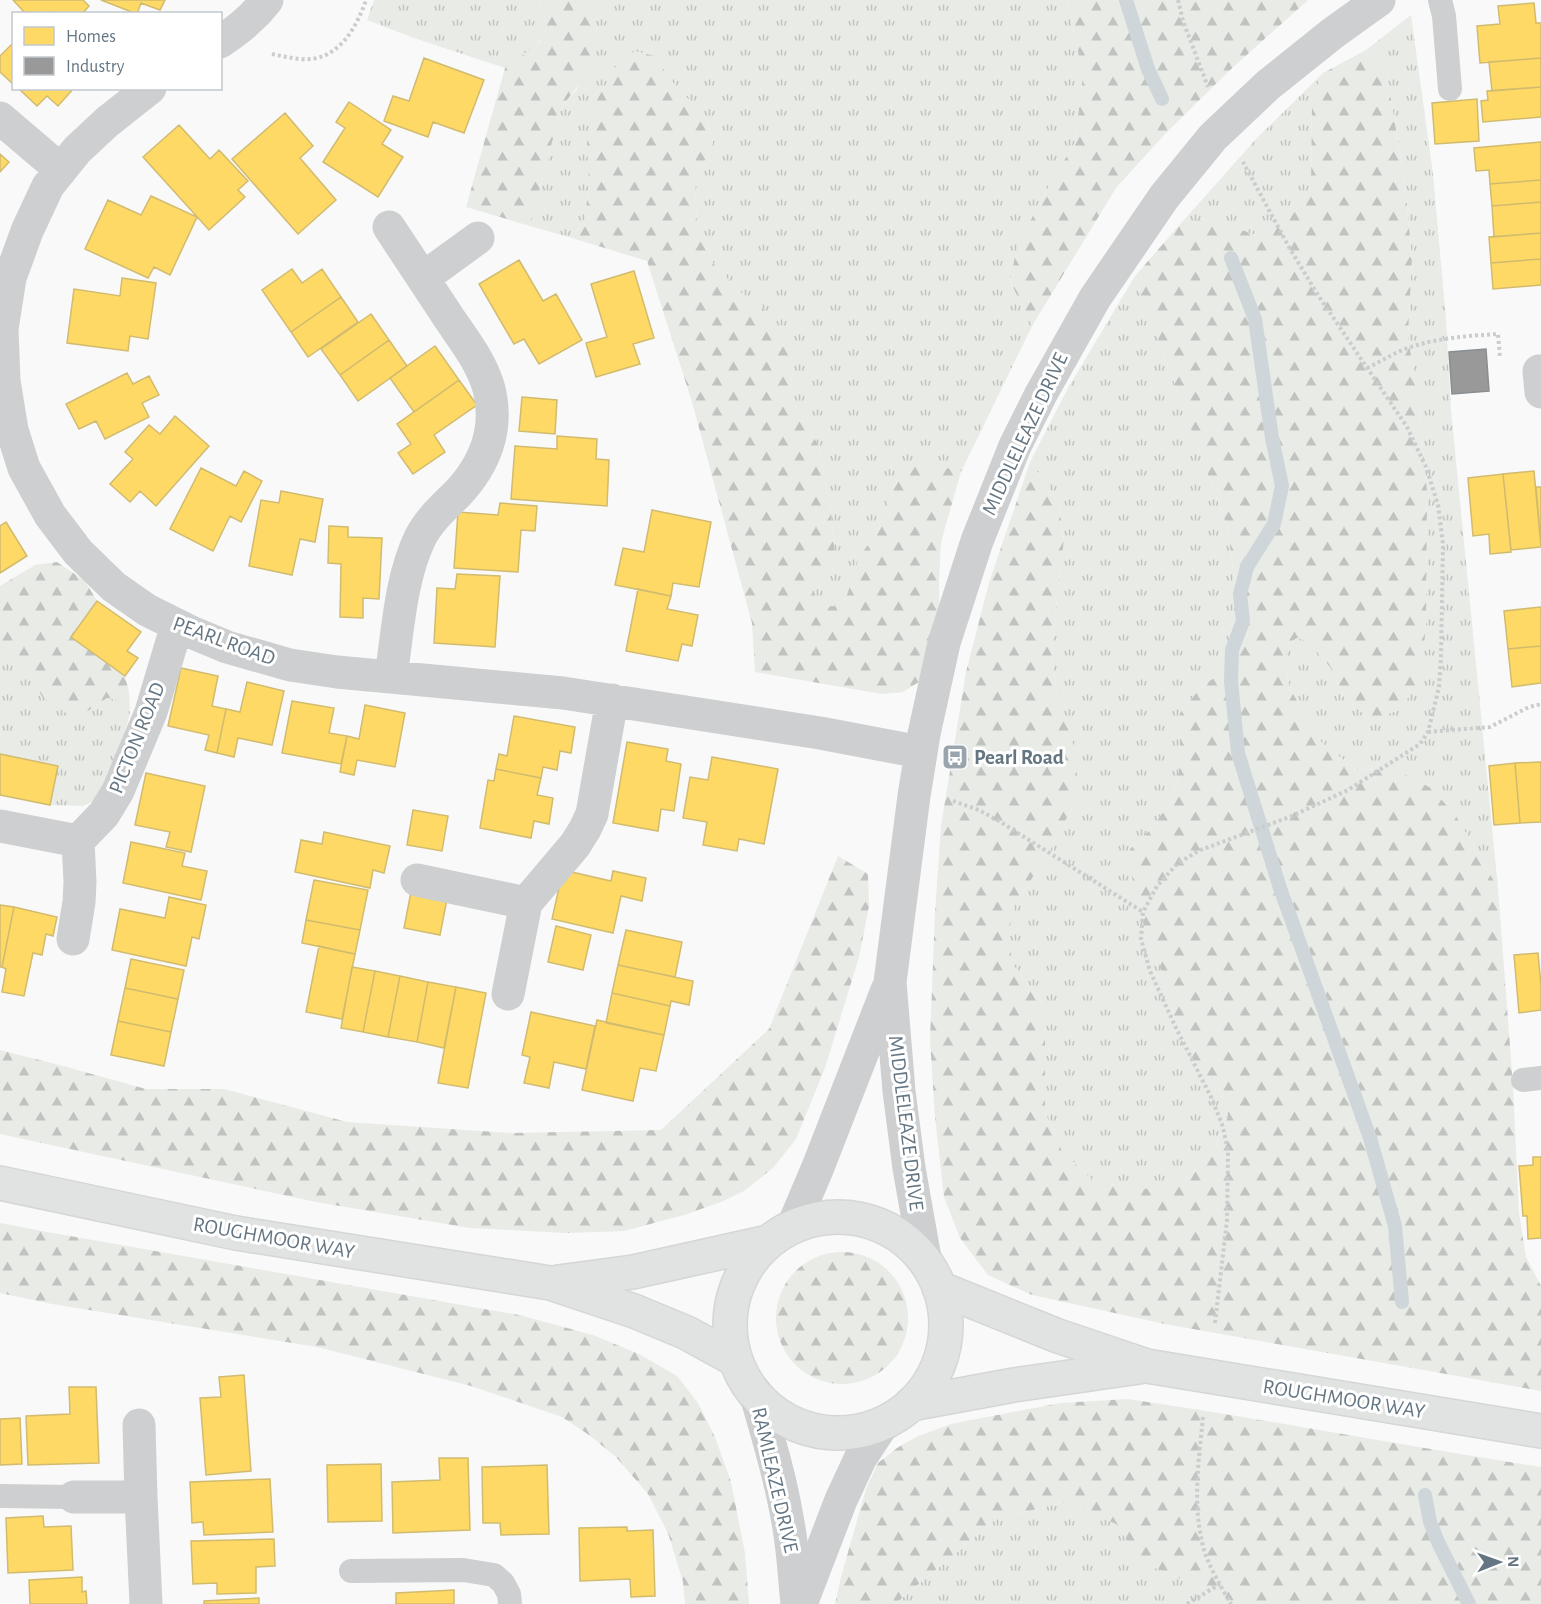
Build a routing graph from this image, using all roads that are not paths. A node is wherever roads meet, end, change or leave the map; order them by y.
1 (267, 0) edge
2 (1379, 0) edge
3 (1440, 0) edge
4 (222, 41) edge
5 (1450, 89) dead end
6 (148, 90) edge
7 (0, 118) edge
8 (61, 170) junction
9 (389, 227) dead end
10 (478, 238) dead end
11 (423, 278) junction
12 (6, 431) edge
13 (177, 625) junction
14 (392, 676) junction
15 (612, 699) junction
16 (920, 752) junction
17 (0, 826) edge
18 (78, 841) junction
19 (417, 880) dead end
20 (526, 903) junction
21 (73, 939) dead end
22 (890, 982) junction
23 (508, 994) dead end
24 (0, 1183) edge
25 (780, 1234) junction
26 (933, 1276) junction
27 (550, 1283) junction
28 (736, 1359) junction
29 (1147, 1366) junction
30 (755, 1392) junction
31 (911, 1404) junction
32 (883, 1424) junction
33 (139, 1425) dead end
34 (1541, 1431) edge
35 (0, 1496) edge
36 (74, 1497) joint
37 (141, 1497) junction
38 (351, 1570) dead end
39 (146, 1604) edge
40 (510, 1604) edge
41 (799, 1604) edge

1 - 4 street
2 - 16 street, MIDDLELEAZE DRIVE
3 - 5 lane
6 - 8 street, PEARL ROAD
7 - 8 street
8 - 12 street, PEARL ROAD
9 - 11 street
10 - 11 street
11 - 14 street
12 - 13 street, PEARL ROAD
13 - 14 street, PEARL ROAD
13 - 18 street, PICTON ROAD
14 - 15 street, PEARL ROAD
15 - 16 street, PEARL ROAD
15 - 20 street
16 - 22 street, MIDDLELEAZE DRIVE
17 - 18 street
18 - 21 street
19 - 20 street
20 - 23 street
22 - 25 street, MIDDLELEAZE DRIVE
22 - 26 street, MIDDLELEAZE DRIVE
24 - 27 main road, ROUGHMOOR WAY
25 - 26 main road, ROUGHMOOR WAY
25 - 27 main road, ROUGHMOOR WAY
25 - 28 main road, ROUGHMOOR WAY
26 - 29 main road, ROUGHMOOR WAY
26 - 31 main road, ROUGHMOOR WAY
27 - 28 main road, ROUGHMOOR WAY
28 - 30 main road, ROUGHMOOR WAY
29 - 31 main road, ROUGHMOOR WAY
29 - 34 main road, ROUGHMOOR WAY
30 - 32 main road, ROUGHMOOR WAY
30 - 41 street, RAMLEAZE DRIVE
31 - 32 main road, ROUGHMOOR WAY
32 - 41 street, RAMLEAZE DRIVE
33 - 37 street
35 - 36 lane
36 - 37 street
37 - 39 street
38 - 40 lane

